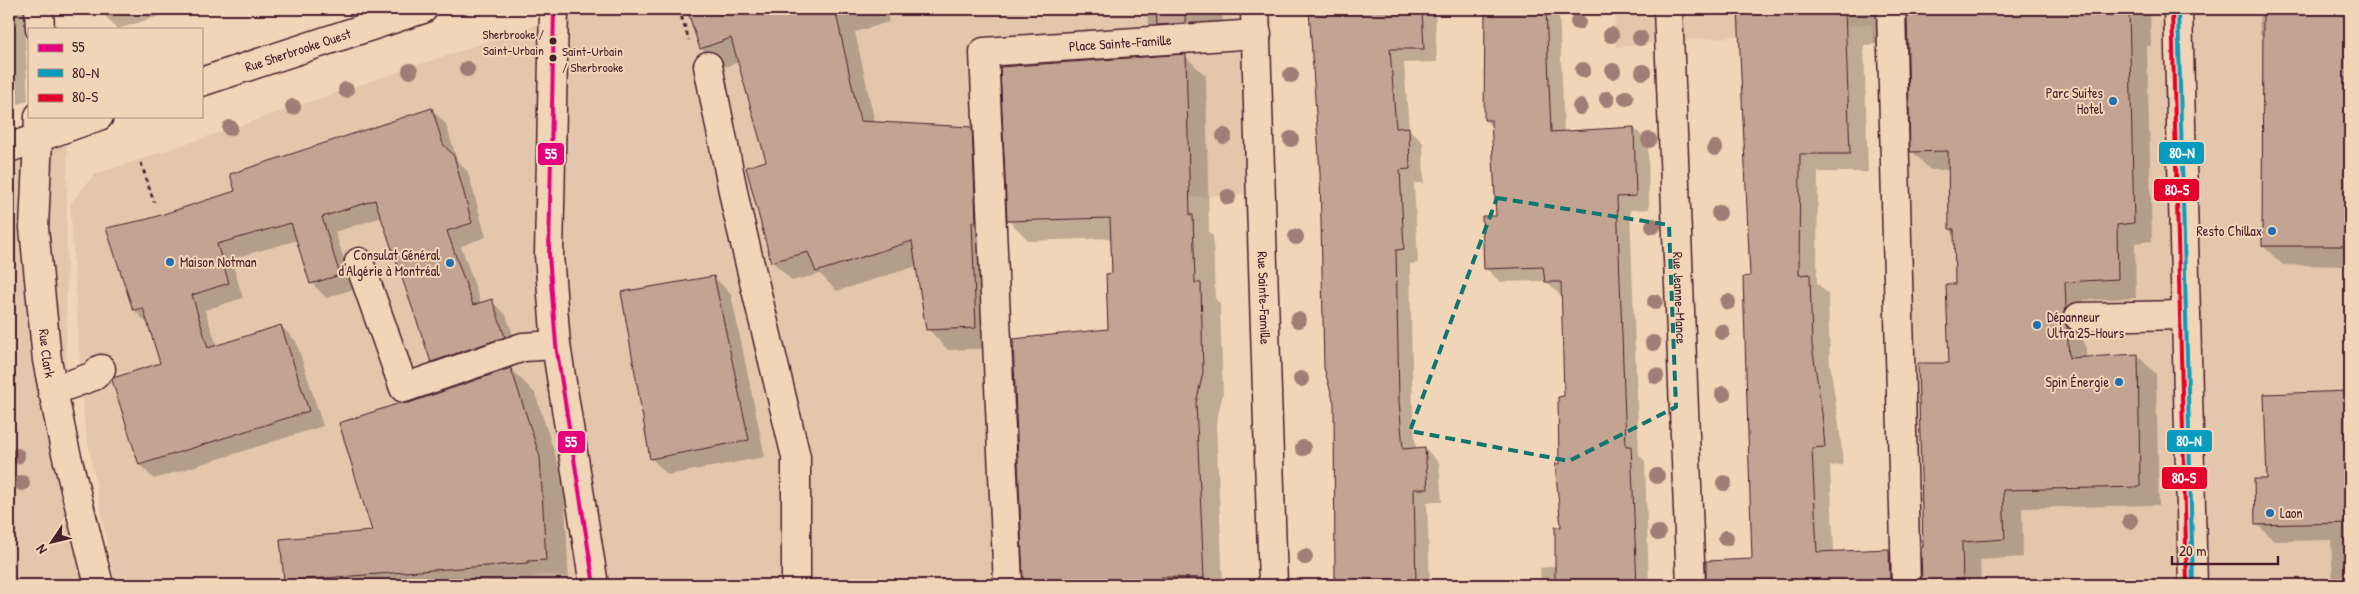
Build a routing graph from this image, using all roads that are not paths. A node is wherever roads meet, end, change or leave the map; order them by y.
1 (39, 9) edge
2 (423, 9) edge
3 (554, 9) edge
4 (1668, 9) edge
5 (1892, 9) edge
6 (2178, 9) edge
7 (1256, 21) edge
8 (40, 28) edge
9 (708, 66) dead end
10 (202, 82) edge
11 (88, 118) edge
12 (38, 127) edge
13 (9, 148) edge
14 (359, 262) dead end
15 (2186, 315) junction
16 (2079, 316) dead end
17 (556, 345) junction
18 (102, 369) dead end
19 (52, 391) junction
20 (98, 585) edge
21 (594, 585) edge
22 (796, 585) edge
23 (1008, 585) edge
24 (1273, 585) edge
25 (1691, 585) edge
26 (1906, 585) edge
27 (2193, 585) edge

1 - 8 street
2 - 10 street, Rue Sherbrooke Ouest
3 - 17 street
4 - 25 street, Rue Jeanne-Mance
5 - 26 street
6 - 15 street
7 - 23 street, Place Sainte-Famille
7 - 24 street, Rue Sainte-Famille
9 - 22 street
11 - 12 street
12 - 13 street
12 - 19 street, Rue Clark
14 - 17 street
15 - 16 street
15 - 27 street
17 - 21 street
18 - 19 street
19 - 20 street, Rue Clark

